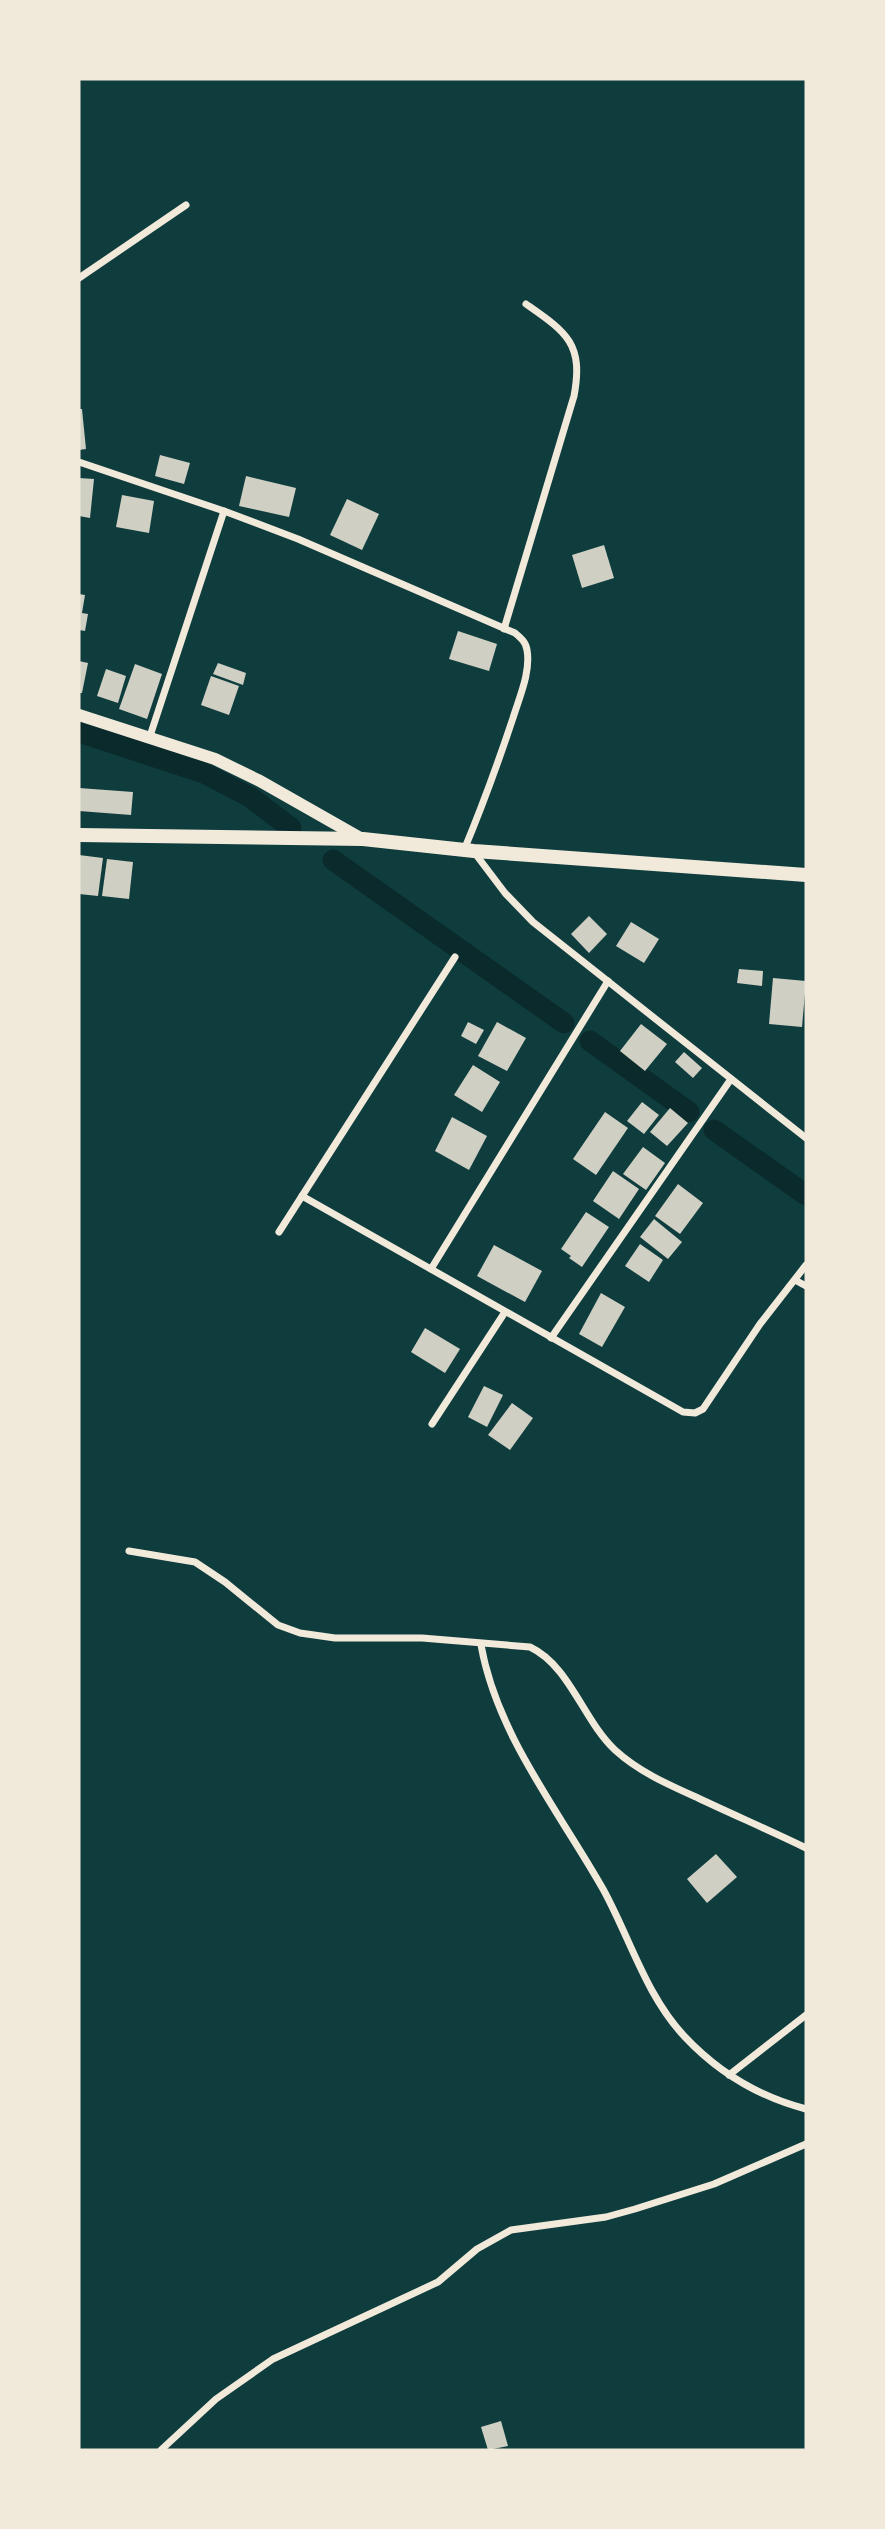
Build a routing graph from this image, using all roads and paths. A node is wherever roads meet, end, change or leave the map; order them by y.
1 (186, 205) dead end
2 (79, 278) edge
3 (526, 304) dead end
4 (79, 462) edge
5 (224, 511) junction
6 (504, 629) junction
7 (79, 715) edge
8 (150, 736) junction
9 (79, 835) edge
10 (363, 839) junction
11 (469, 851) junction
12 (806, 875) edge
13 (455, 957) dead end
14 (608, 981) junction
15 (731, 1079) junction
16 (806, 1138) edge
17 (302, 1196) junction
18 (279, 1232) dead end
19 (806, 1265) edge
20 (431, 1269) junction
21 (795, 1280) junction
22 (806, 1286) edge
23 (505, 1312) junction
24 (551, 1338) junction
25 (432, 1424) dead end
26 (129, 1551) dead end
27 (481, 1645) junction
28 (806, 1848) edge
29 (806, 2015) edge
30 (729, 2075) junction
31 (806, 2109) edge
32 (806, 2144) edge
33 (161, 2450) edge

1 - 2 street
3 - 6 street
4 - 5 street
5 - 6 street
5 - 8 street
6 - 11 street
7 - 8 street
8 - 10 street
9 - 10 main road
10 - 11 main road
11 - 12 main road
11 - 14 street
13 - 17 street
14 - 15 street
14 - 20 street
15 - 16 street
15 - 24 street
17 - 18 street
17 - 20 street
19 - 21 street
20 - 23 street
21 - 22 street
21 - 24 street
23 - 24 street
23 - 25 street
26 - 27 street
27 - 28 street
27 - 30 street
29 - 30 street
30 - 31 street
32 - 33 street

